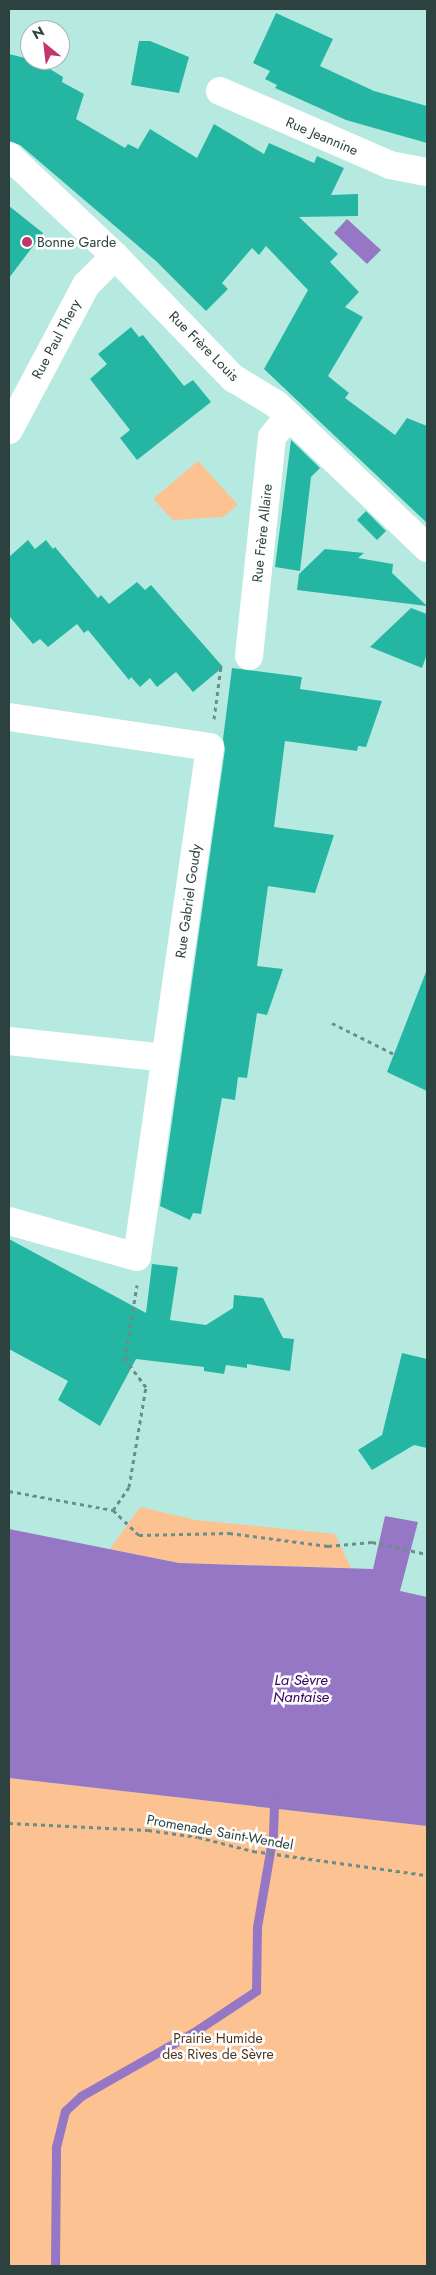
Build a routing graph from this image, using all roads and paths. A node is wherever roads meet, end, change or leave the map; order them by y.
1 (220, 91) dead end
2 (9, 156) edge
3 (427, 172) edge
4 (115, 256) junction
5 (289, 416) junction
6 (9, 430) edge
7 (427, 548) edge
8 (249, 656) dead end
9 (9, 717) edge
10 (332, 1023) dead end
11 (9, 1041) edge
12 (394, 1054) dead end
13 (165, 1058) junction
14 (9, 1221) edge
15 (137, 1257) junction
16 (9, 1490) edge
17 (112, 1510) junction
18 (425, 1553) edge
19 (9, 1823) edge
20 (427, 1876) edge

1 - 3 street, Rue Jeannine
2 - 4 street, Rue Frère Louis
4 - 5 street, Rue Frère Louis
4 - 6 street, Rue Paul Thery
5 - 7 street, Rue Frère Louis
5 - 8 street, Rue Frère Allaire
9 - 13 street, Rue Gabriel Goudy
10 - 12 path
11 - 13 street
13 - 15 street, Rue Gabriel Goudy
14 - 15 street
15 - 17 path
16 - 17 path
17 - 18 path
19 - 20 path, Promenade Saint-Wendel

